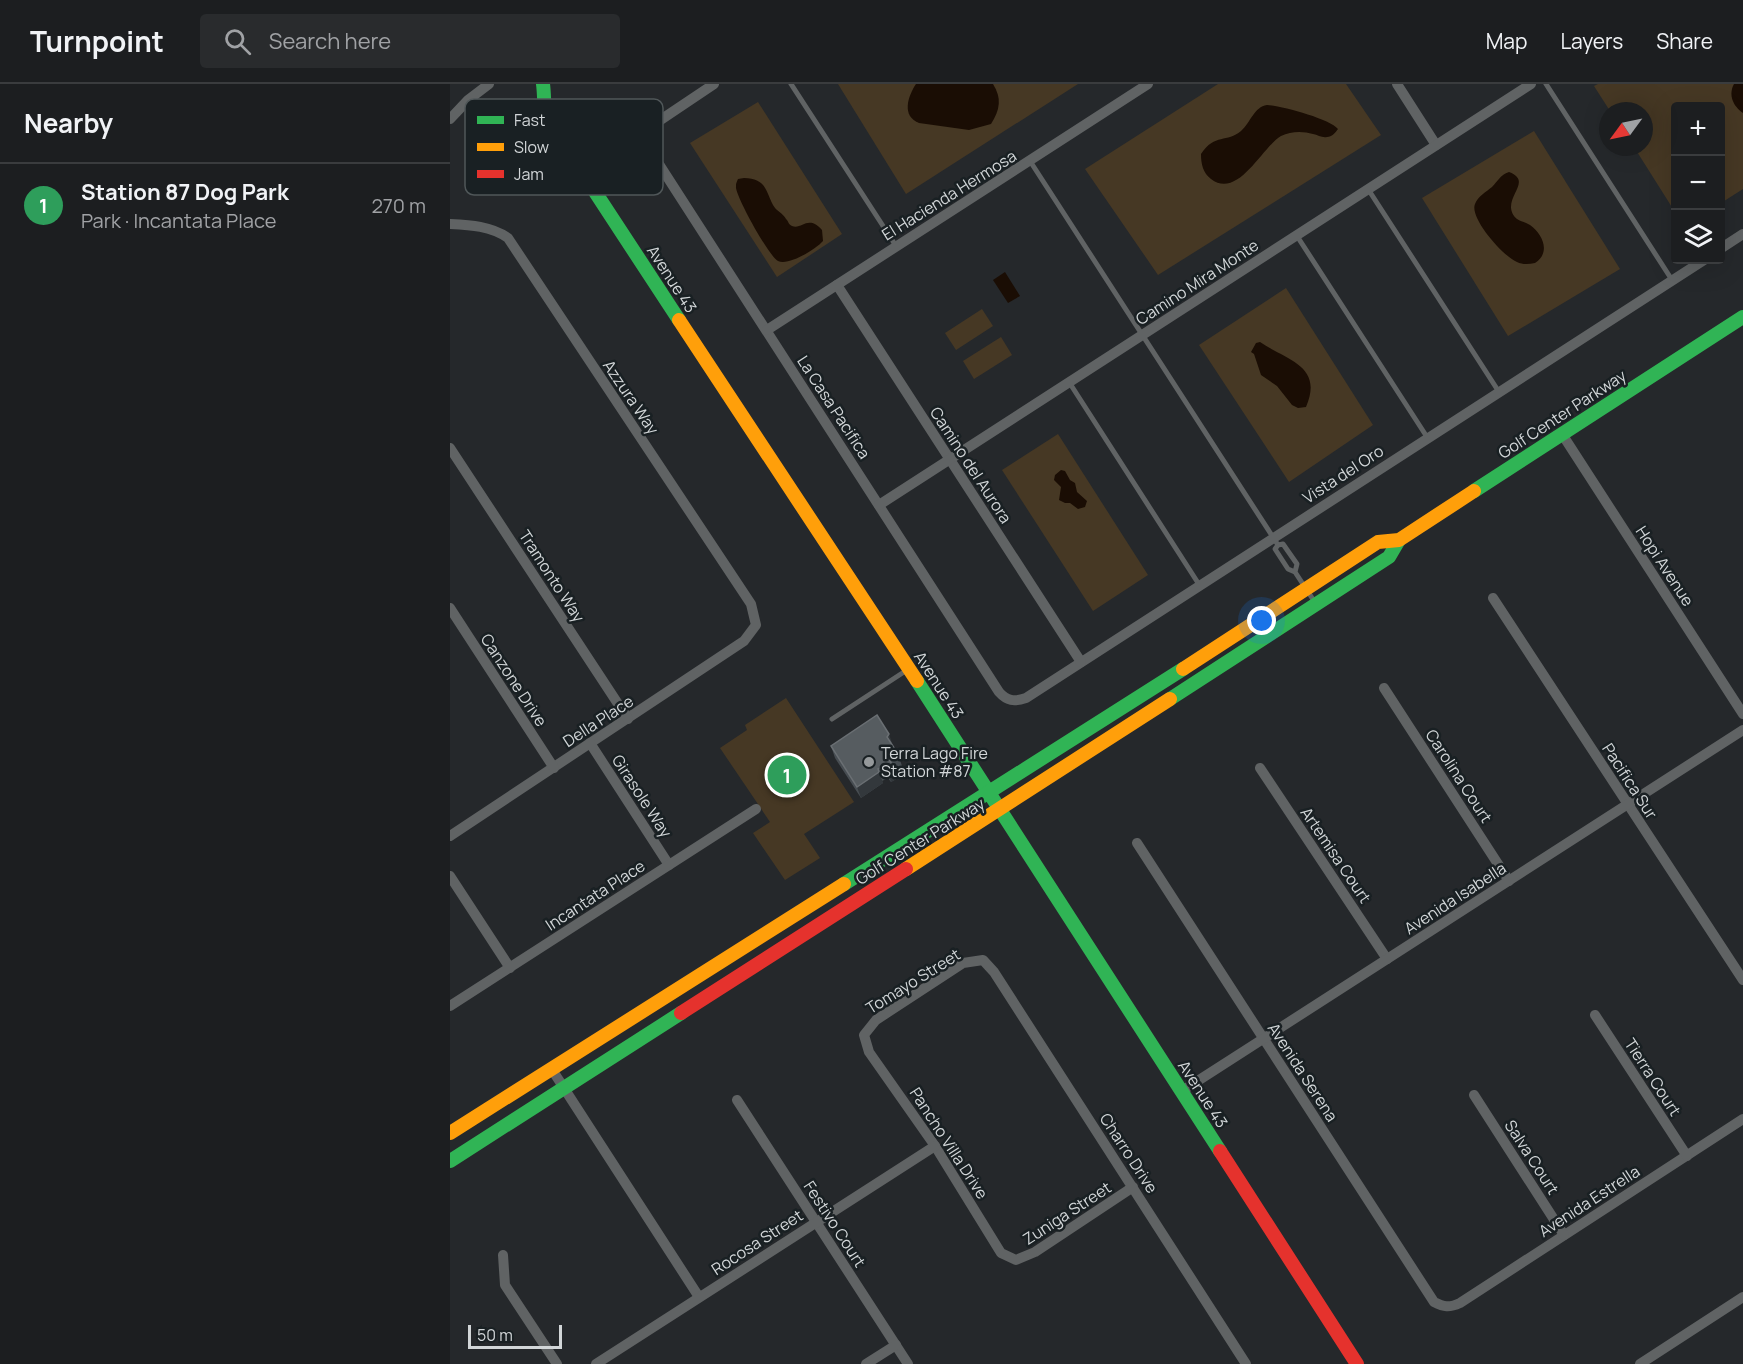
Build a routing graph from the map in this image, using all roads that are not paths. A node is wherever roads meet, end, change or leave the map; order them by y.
1 (489, 84) edge
2 (543, 84) edge
3 (714, 84) edge
4 (791, 84) edge
5 (1148, 84) edge
6 (1397, 84) edge
7 (1531, 84) edge
8 (1546, 84) edge
9 (469, 99) edge
10 (545, 99) edge
11 (465, 103) edge
12 (663, 118) edge
13 (450, 119) edge
14 (1436, 145) junction
15 (1030, 161) junction
16 (663, 171) edge
17 (1368, 189) junction
18 (597, 195) edge
19 (450, 224) edge
20 (1743, 234) edge
21 (1297, 236) junction
22 (896, 246) junction
23 (1725, 246) edge
24 (1698, 264) edge
25 (1672, 280) junction
26 (837, 285) junction
27 (1743, 317) edge
28 (766, 330) junction
29 (1142, 335) junction
30 (1069, 382) junction
31 (1498, 392) junction
32 (1562, 434) junction
33 (1427, 437) junction
34 (450, 448) edge
35 (950, 459) junction
36 (879, 505) junction
37 (1399, 540) junction
38 (1275, 541) junction
39 (1295, 572) junction
40 (1200, 586) junction
41 (1306, 589) junction
42 (1493, 598) dead end
43 (1317, 605) junction
44 (450, 608) edge
45 (756, 625) joint
46 (1081, 662) junction
47 (909, 669) junction
48 (1384, 688) dead end
49 (999, 692) joint
50 (1743, 714) edge
51 (628, 719) junction
52 (832, 719) dead end
53 (1743, 730) edge
54 (590, 743) junction
55 (554, 768) junction
56 (1260, 768) dead end
57 (989, 791) junction
58 (1627, 805) junction
59 (756, 809) dead end
60 (1001, 809) junction
61 (450, 836) edge
62 (1137, 843) dead end
63 (669, 865) junction
64 (450, 876) edge
65 (1509, 881) junction
66 (1388, 959) junction
67 (983, 960) joint
68 (510, 968) junction
69 (1743, 980) edge
70 (450, 1006) edge
71 (1595, 1015) dead end
72 (864, 1035) joint
73 (1264, 1039) junction
74 (551, 1068) junction
75 (564, 1088) junction
76 (1182, 1091) junction
77 (1474, 1095) dead end
78 (737, 1100) dead end
79 (1743, 1119) edge
80 (450, 1133) edge
81 (935, 1146) junction
82 (1687, 1156) junction
83 (450, 1161) edge
84 (1133, 1187) junction
85 (816, 1222) junction
86 (1564, 1235) junction
87 (503, 1255) dead end
88 (1016, 1260) joint
89 (1743, 1297) edge
90 (699, 1298) junction
91 (1450, 1308) joint
92 (896, 1345) junction
93 (557, 1364) edge
94 (596, 1364) edge
95 (866, 1364) edge
96 (908, 1364) edge
97 (1246, 1364) edge
98 (1357, 1364) edge
99 (1640, 1364) edge

1 - 9 street
2 - 10 main road, Avenue 43
3 - 12 street, La Casa Pacifica
4 - 22 lane
5 - 15 street, El Hacienda Hermosa
6 - 14 street
7 - 14 street, Camino Mira Monte
8 - 25 lane
11 - 13 street
14 - 17 street, Camino Mira Monte
15 - 22 street, El Hacienda Hermosa
15 - 29 lane
16 - 28 street, La Casa Pacifica
17 - 21 street, Camino Mira Monte
17 - 31 lane
18 - 47 main road, Avenue 43
19 - 45 street, Azzura Way
20 - 23 street
21 - 29 street, Camino Mira Monte
21 - 33 lane
22 - 26 street, El Hacienda Hermosa
24 - 25 street, Vista del Oro
25 - 31 street, Vista del Oro
26 - 28 street, El Hacienda Hermosa
26 - 35 street, Camino del Aurora
27 - 32 main road, Golf Center Parkway
28 - 36 street, La Casa Pacifica
29 - 30 street, Camino Mira Monte
29 - 38 lane
30 - 35 street, Camino Mira Monte
30 - 40 lane
31 - 33 street, Vista del Oro
32 - 37 main road, Golf Center Parkway
32 - 50 street, Hopi Avenue
33 - 38 street, Vista del Oro
34 - 51 street, Tramonto Way
35 - 36 street, Camino Mira Monte
35 - 46 street, Camino del Aurora
36 - 49 street, La Casa Pacifica
37 - 41 main road, Golf Center Parkway
37 - 43 main road, Golf Center Parkway
38 - 39 lane
38 - 39 lane
38 - 40 street, Vista del Oro
39 - 41 lane
40 - 46 street, Vista del Oro
41 - 43 lane
41 - 57 main road, Golf Center Parkway
42 - 58 street, Pacifica Sur
43 - 60 main road, Golf Center Parkway
44 - 55 street, Canzone Drive
45 - 51 street, Della Place
46 - 49 street, Vista del Oro
47 - 52 lane
47 - 57 main road, Avenue 43
48 - 65 street, Carolina Court
51 - 54 street, Della Place
53 - 58 street, Avenida Isabella
54 - 55 street, Della Place
54 - 63 street, Girasole Way
55 - 61 street, Della Place
56 - 66 street, Artemisa Court
57 - 60 main road, Avenue 43
57 - 74 main road, Golf Center Parkway
58 - 65 street, Avenida Isabella
58 - 69 street, Pacifica Sur
59 - 63 street, Incantata Place
60 - 75 main road, Golf Center Parkway
60 - 76 main road, Avenue 43
62 - 73 street, Avenida Serena
63 - 68 street, Incantata Place
64 - 68 street
65 - 66 street, Avenida Isabella
66 - 73 street, Avenida Isabella
67 - 72 street, Tomayo Street
67 - 84 street, Charro Drive
68 - 70 street, Incantata Place
71 - 82 street, Tierra Court
72 - 81 street, Pancho Villa Drive
73 - 76 street, Avenida Isabella
73 - 91 street, Avenida Serena
74 - 75 street
74 - 80 main road, Golf Center Parkway
75 - 83 main road, Golf Center Parkway
75 - 90 street
76 - 98 main road, Avenue 43
77 - 86 street, Salva Court
78 - 85 street, Festivo Court
79 - 82 street, Avenida Estrella
81 - 85 street, Rocosa Street
81 - 88 street, Pancho Villa Drive
82 - 86 street, Avenida Estrella
84 - 88 street, Zuniga Street
84 - 97 street, Charro Drive
85 - 90 street, Rocosa Street
85 - 92 street, Festivo Court
86 - 91 street, Avenida Estrella
87 - 93 street
89 - 99 street
90 - 94 street, Rocosa Street
92 - 95 street
92 - 96 street, Festivo Court

